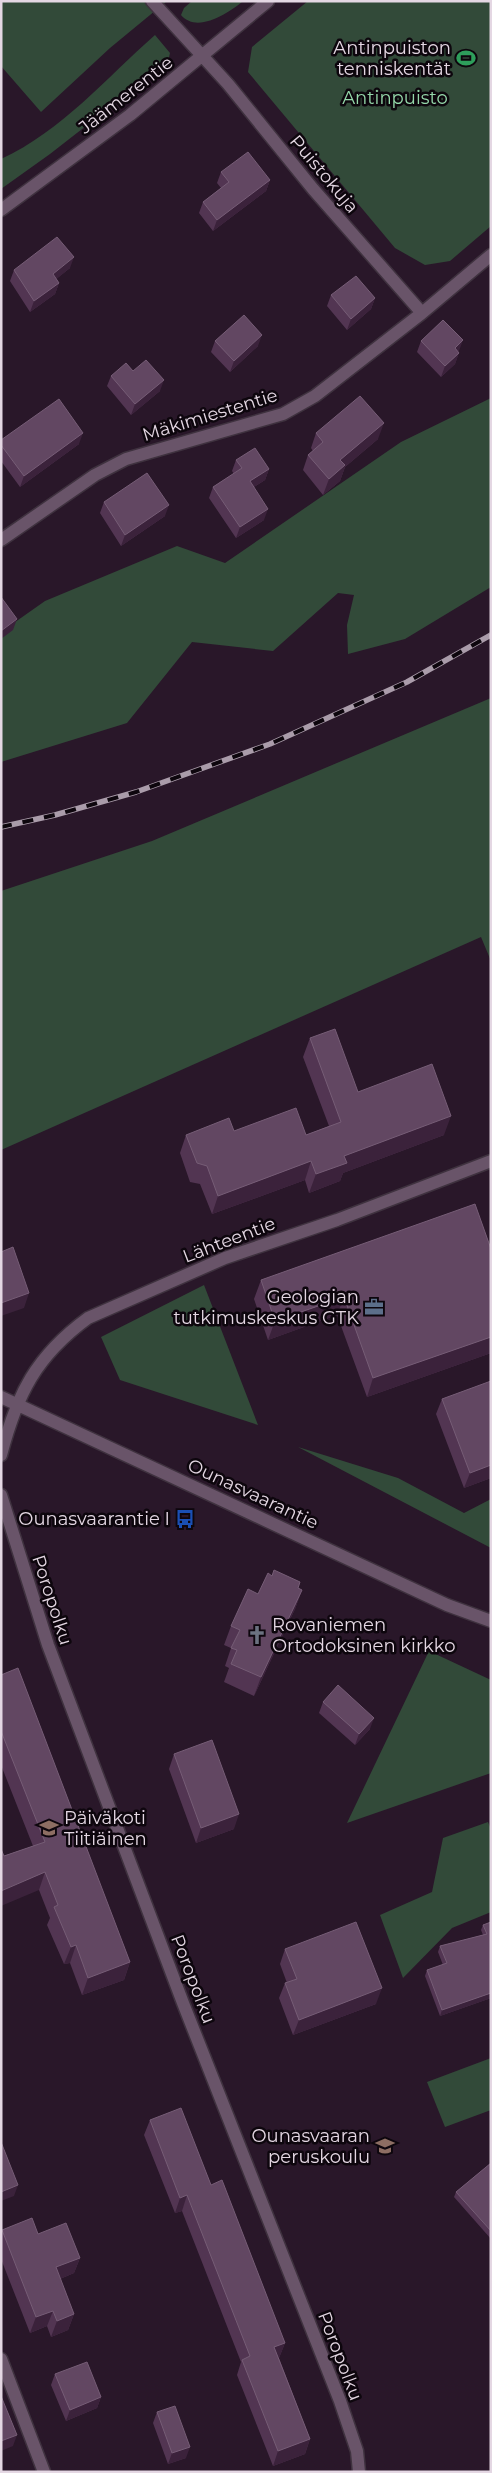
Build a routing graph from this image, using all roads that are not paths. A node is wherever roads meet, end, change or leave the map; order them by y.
1 (152, 1) edge
2 (268, 1) edge
3 (203, 55) junction
4 (1, 210) edge
5 (491, 255) edge
6 (422, 313) junction
7 (1, 540) edge
8 (491, 1161) edge
9 (1, 1397) edge
10 (18, 1404) junction
11 (1, 1455) edge
12 (1, 1495) edge
13 (491, 1621) edge
14 (1, 2360) edge
15 (44, 2472) edge
16 (359, 2472) edge

1 - 3 street, Puistokuja
2 - 3 street, Jäämerentie
3 - 4 street, Jäämerentie
3 - 6 street, Puistokuja
5 - 6 street, Mäkimiestentie
6 - 7 street, Mäkimiestentie
8 - 10 street, Lähteentie
9 - 10 street, Ounasvaarantie
10 - 11 street
10 - 13 street, Ounasvaarantie
12 - 16 street, Poropolku
14 - 15 street

